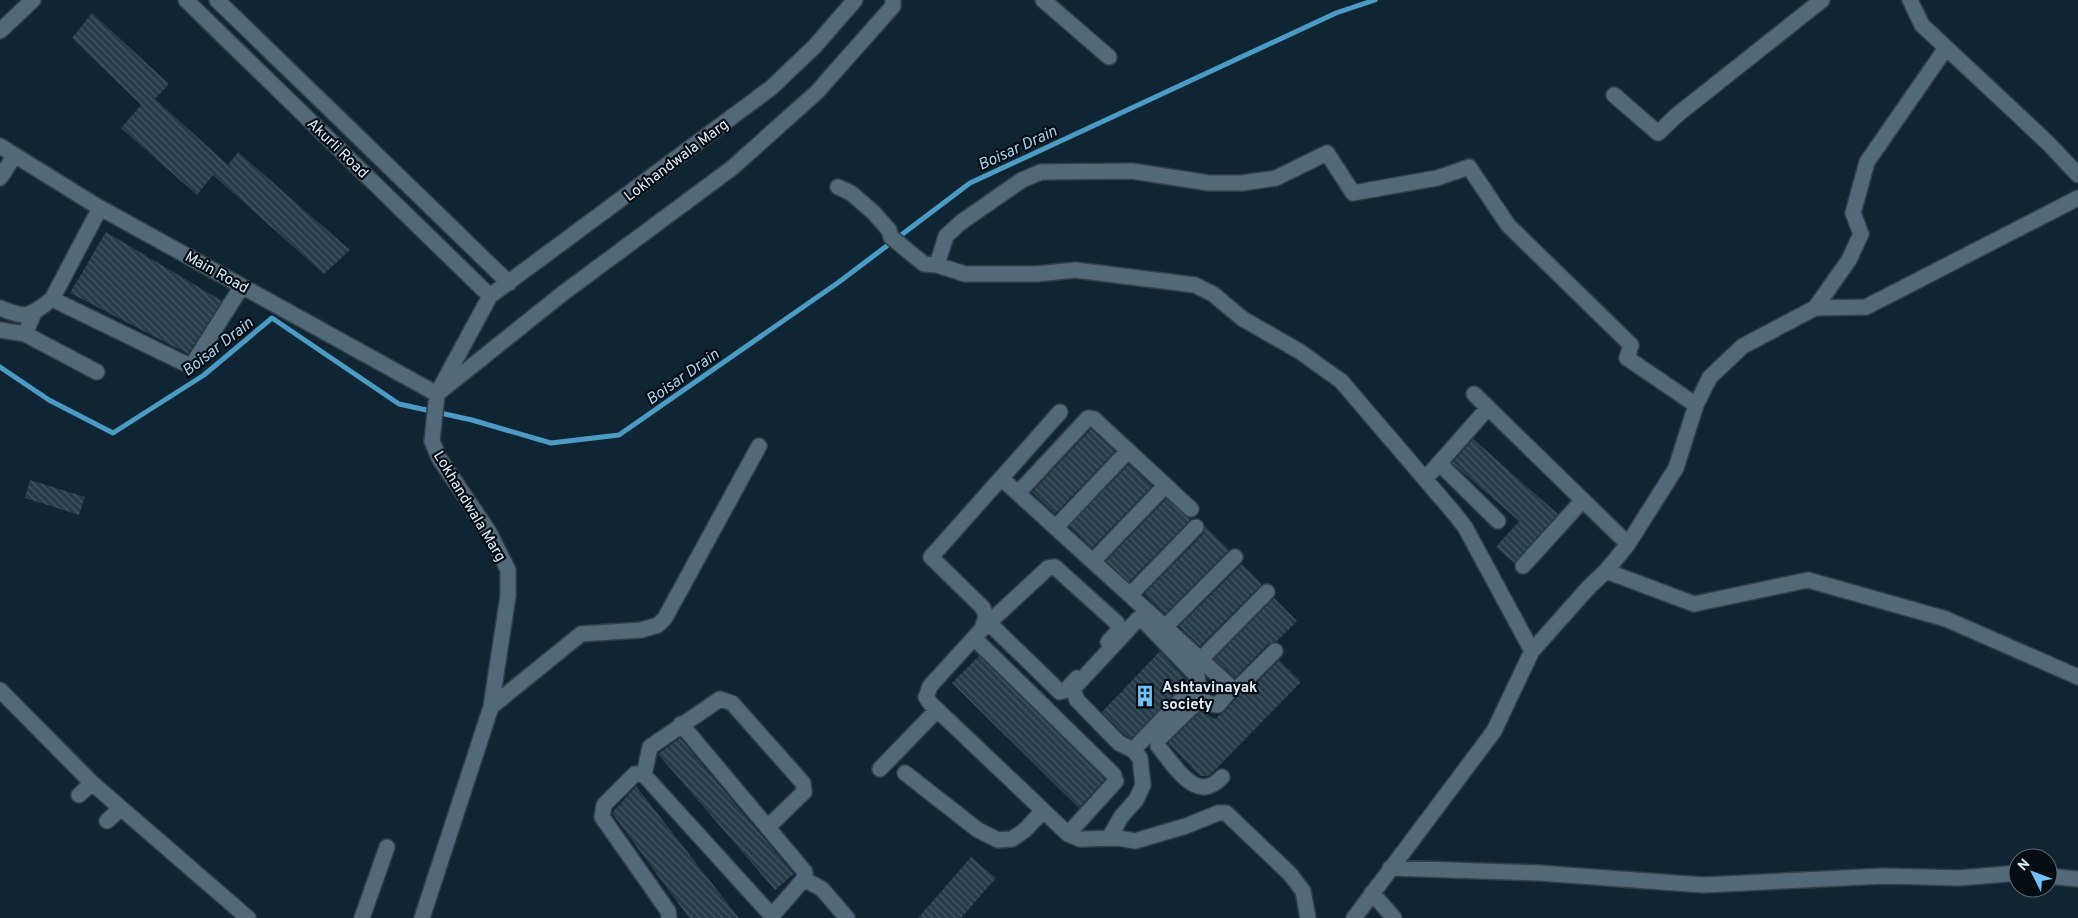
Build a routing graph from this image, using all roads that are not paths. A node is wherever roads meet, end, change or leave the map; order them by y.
1 (33, 0) edge
2 (186, 0) edge
3 (217, 0) edge
4 (855, 0) edge
5 (893, 0) edge
6 (1043, 0) edge
7 (1822, 0) edge
8 (1910, 0) edge
9 (0, 32) edge
10 (1946, 48) junction
11 (1109, 57) dead end
12 (1614, 95) dead end
13 (0, 146) edge
14 (16, 155) junction
15 (2078, 175) edge
16 (0, 178) edge
17 (838, 187) dead end
18 (2078, 198) edge
19 (100, 208) junction
20 (930, 265) junction
21 (509, 282) junction
22 (242, 286) junction
23 (490, 296) junction
24 (52, 299) junction
25 (0, 308) edge
26 (1814, 308) junction
27 (34, 312) junction
28 (0, 330) edge
29 (25, 334) junction
30 (97, 372) dead end
31 (1474, 394) dead end
32 (436, 397) junction
33 (1696, 405) junction
34 (1488, 408) junction
35 (1060, 412) dead end
36 (759, 446) dead end
37 (1128, 451) junction
38 (1439, 464) junction
39 (1001, 478) junction
40 (1426, 478) junction
41 (1166, 486) junction
42 (1018, 494) junction
43 (1470, 494) junction
44 (1582, 500) junction
45 (1191, 510) dead end
46 (1454, 513) junction
47 (1498, 522) dead end
48 (1196, 527) dead end
49 (1056, 528) junction
50 (1628, 544) junction
51 (1235, 557) dead end
52 (1093, 561) junction
53 (1523, 566) dead end
54 (1606, 572) junction
55 (1267, 592) dead end
56 (1130, 595) junction
57 (1165, 627) junction
58 (981, 630) junction
59 (1275, 651) dead end
60 (1532, 651) junction
61 (1201, 659) junction
62 (2078, 677) edge
63 (1232, 688) junction
64 (0, 690) edge
65 (491, 707) junction
66 (937, 710) junction
67 (681, 724) junction
68 (1158, 746) junction
69 (1133, 750) junction
70 (1142, 765) junction
71 (880, 769) dead end
72 (905, 772) dead end
73 (644, 775) junction
74 (1222, 777) dead end
75 (92, 783) junction
76 (79, 795) dead end
77 (121, 808) junction
78 (1043, 811) junction
79 (106, 821) dead end
80 (768, 826) junction
81 (1068, 834) junction
82 (1109, 838) junction
83 (387, 847) dead end
84 (1390, 868) junction
85 (2008, 874) edge
86 (2058, 877) edge
87 (804, 879) junction
88 (2078, 879) edge
89 (1372, 893) junction
90 (771, 917) edge
91 (248, 918) edge
92 (362, 918) edge
93 (422, 918) edge
94 (669, 918) edge
95 (847, 918) edge
96 (1308, 918) edge
97 (1354, 918) edge
98 (1394, 918) edge

1 - 9 street
2 - 23 street, Akurli Road
3 - 21 street, Akurli Road
4 - 21 street, Lokhandwala Marg
5 - 32 street
6 - 11 street
7 - 12 street
8 - 10 street
10 - 15 street
10 - 26 street
13 - 14 street, Main Road
14 - 16 street
14 - 19 street, Main Road
17 - 20 street
18 - 26 street
19 - 22 street, Main Road
19 - 24 street
20 - 33 street
20 - 40 street
21 - 23 street, Lokhandwala Marg
22 - 24 street
22 - 32 street, Main Road
23 - 32 street, Lokhandwala Marg
24 - 27 street
25 - 27 street
26 - 33 street
27 - 29 street
28 - 29 street
29 - 30 street
31 - 34 street
32 - 65 street, Lokhandwala Marg
33 - 50 street
34 - 38 street
34 - 44 street
35 - 39 street
36 - 65 street
37 - 41 street
37 - 42 street
37 - 49 street
38 - 40 street
38 - 43 street
39 - 42 street
39 - 58 street
40 - 46 street
41 - 45 street
41 - 52 street
42 - 49 street
43 - 46 street
43 - 47 street
44 - 50 street
44 - 53 street
46 - 60 street
48 - 56 street
49 - 52 street
50 - 54 street
51 - 57 street
52 - 56 street
54 - 60 street
54 - 62 street
55 - 61 street
56 - 57 street
57 - 61 street
58 - 58 street
58 - 66 street
58 - 81 street
59 - 63 street
60 - 84 street
61 - 63 street
63 - 68 street
64 - 75 street
65 - 93 street, Lokhandwala Marg
66 - 71 street
66 - 78 street
67 - 73 street
67 - 80 street
67 - 80 street
68 - 70 street
68 - 74 street
69 - 69 street
69 - 70 street
70 - 82 street
72 - 78 street
73 - 90 street
73 - 94 street
75 - 76 street
75 - 77 street
77 - 79 street
77 - 91 street
78 - 81 street
80 - 87 street
81 - 82 street
82 - 96 street
83 - 92 street
84 - 85 street
84 - 89 street
86 - 88 street
87 - 90 street
87 - 95 street
89 - 97 street
89 - 98 street

